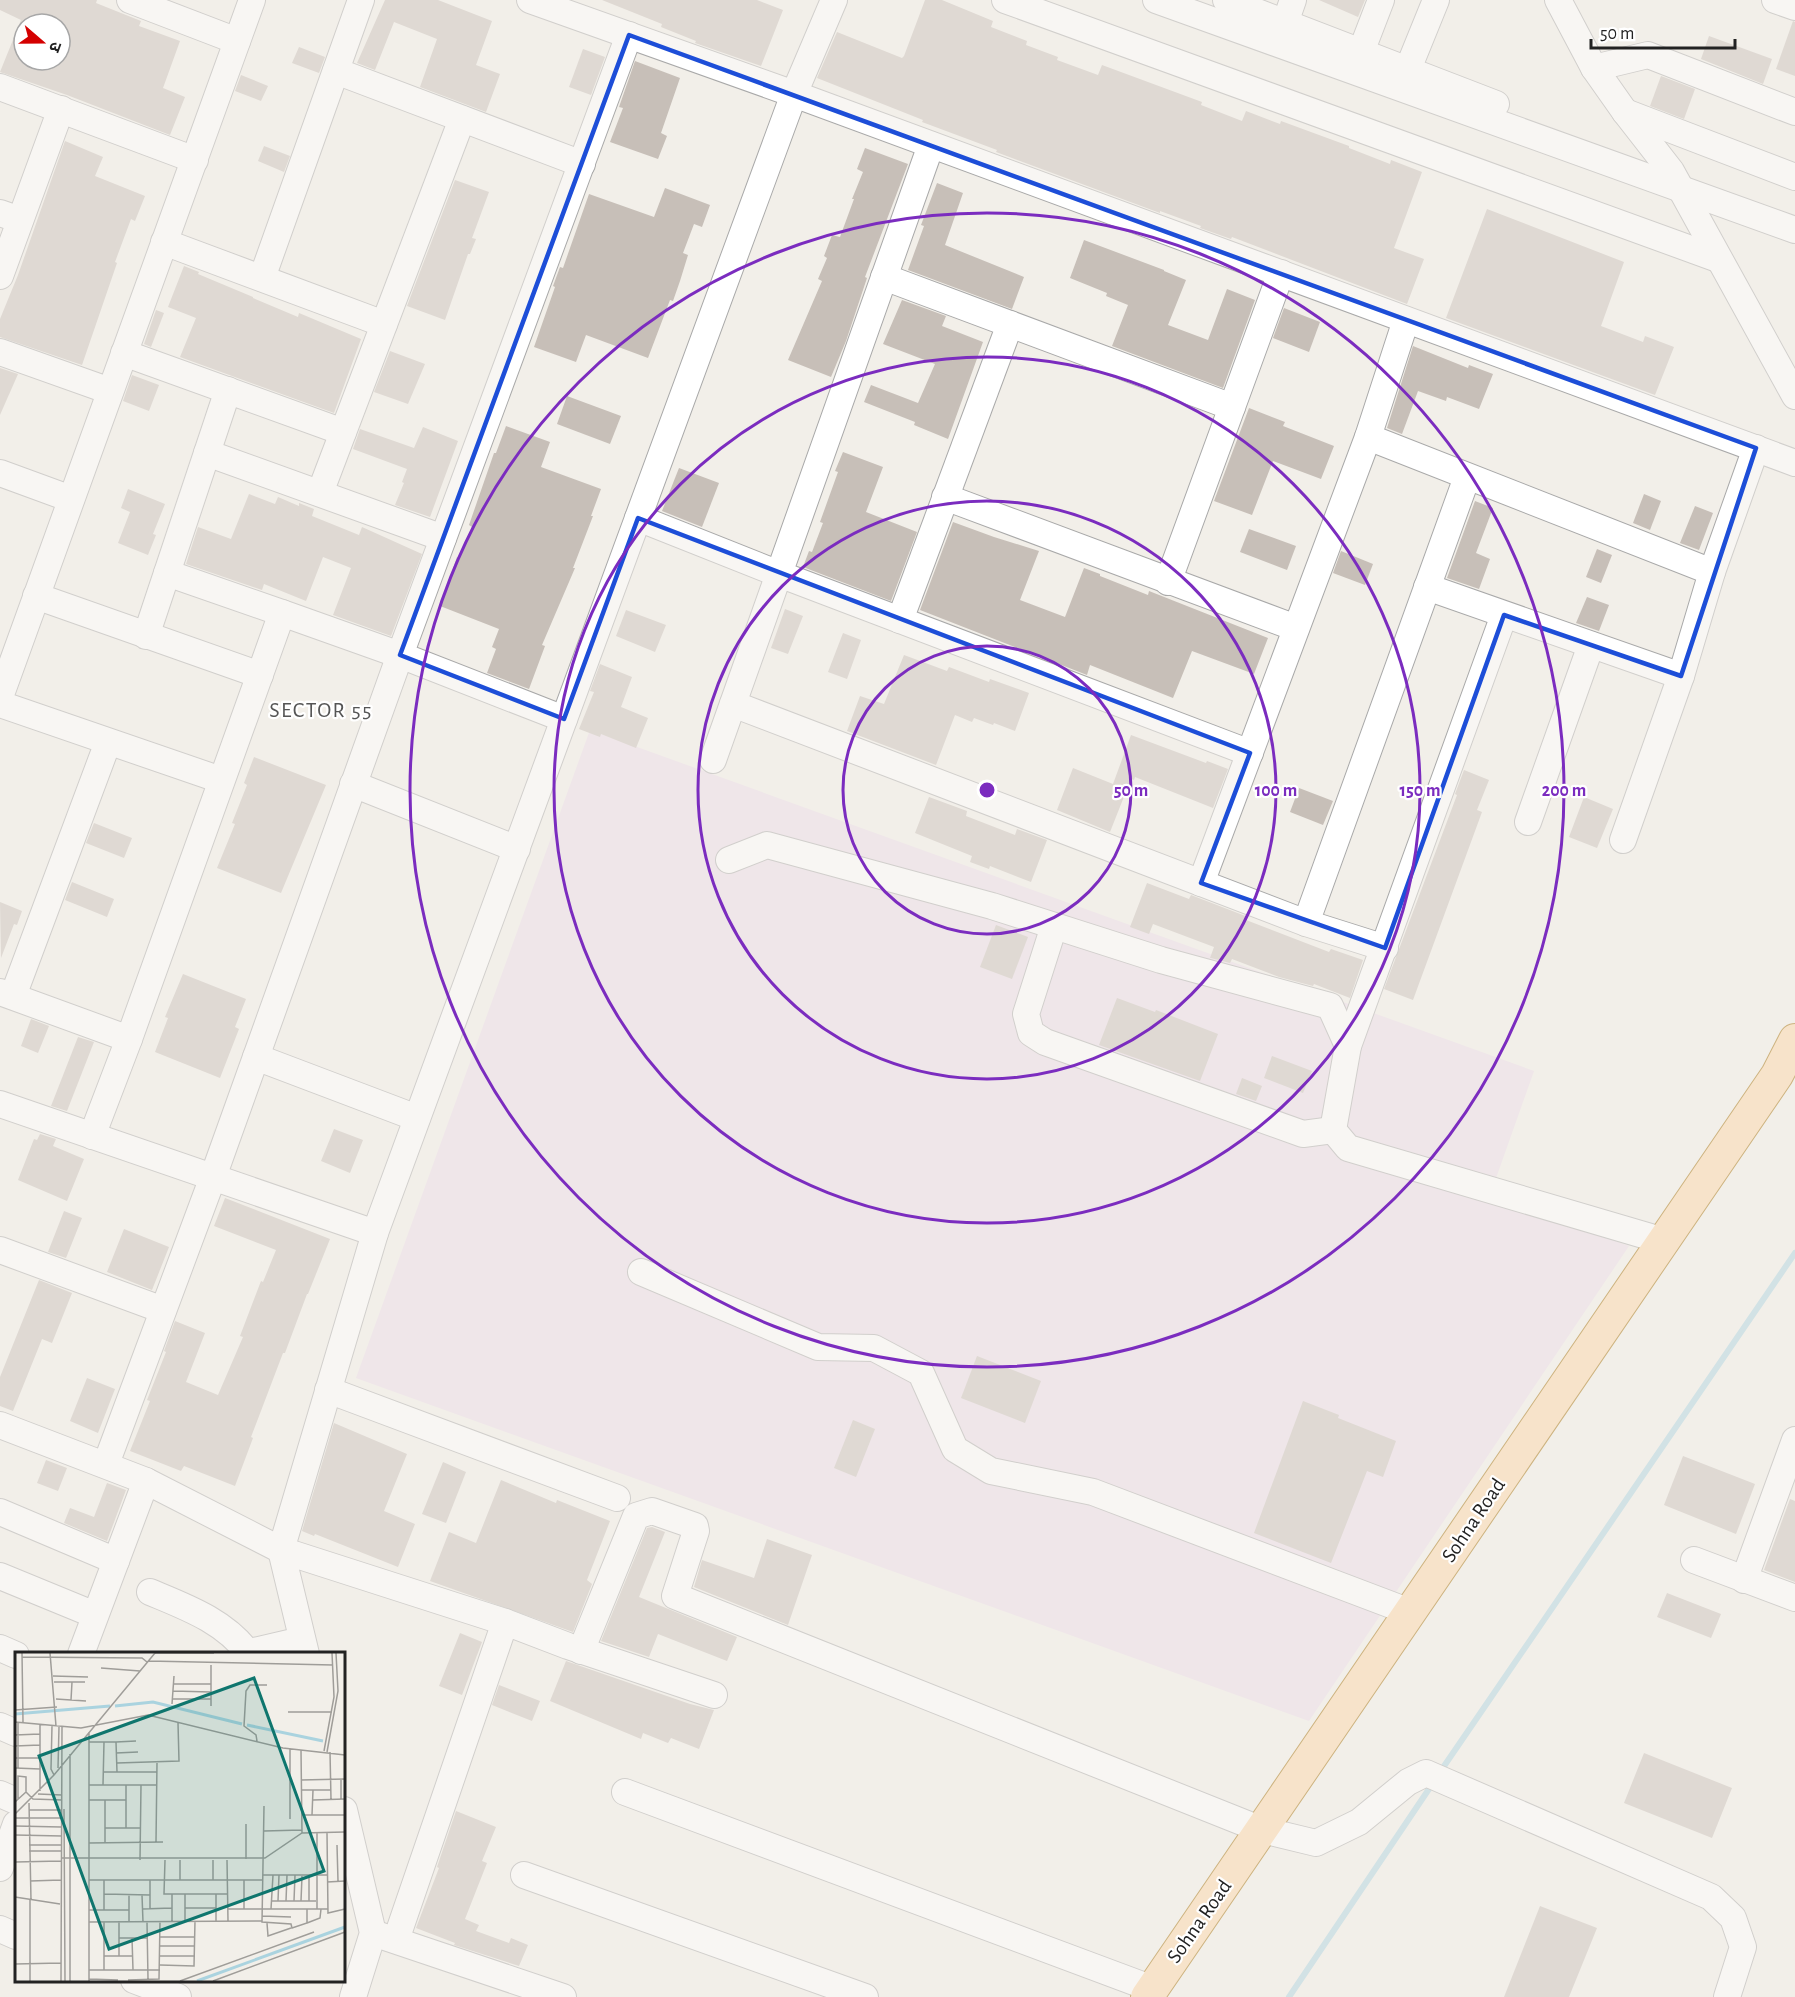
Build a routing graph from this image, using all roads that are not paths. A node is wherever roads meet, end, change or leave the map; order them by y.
1 (130, 0) edge
2 (252, 0) edge
3 (362, 0) edge
4 (530, 0) edge
5 (834, 0) edge
6 (1005, 0) edge
7 (1156, 0) edge
8 (1226, 0) edge
9 (1381, 0) edge
10 (1436, 0) edge
11 (1558, 0) edge
12 (1775, 0) edge
13 (1795, 7) edge
14 (1289, 11) edge
15 (629, 35) junction
16 (237, 41) junction
17 (1361, 52) junction
18 (1594, 68) junction
19 (1408, 69) junction
20 (336, 71) junction
21 (0, 87) edge
22 (794, 94) junction
23 (61, 109) junction
24 (1625, 112) junction
25 (1795, 112) edge
26 (462, 119) junction
27 (931, 145) junction
28 (195, 160) junction
29 (582, 164) junction
30 (1795, 177) edge
31 (1676, 179) junction
32 (1795, 214) edge
33 (10, 217) edge
34 (1795, 230) edge
35 (164, 242) junction
36 (1718, 259) junction
37 (1281, 273) junction
38 (0, 276) edge
39 (884, 277) junction
40 (262, 278) junction
41 (1406, 320) junction
42 (384, 324) junction
43 (1010, 324) junction
44 (0, 352) edge
45 (124, 353) junction
46 (228, 390) junction
47 (110, 391) junction
48 (1795, 396) edge
49 (1232, 407) junction
50 (343, 432) junction
51 (1368, 438) junction
52 (1756, 448) junction
53 (207, 453) junction
54 (1795, 463) edge
55 (0, 473) edge
56 (1467, 477) junction
57 (320, 493) junction
58 (945, 497) junction
59 (71, 500) junction
60 (638, 518) junction
61 (443, 538) junction
62 (1712, 572) junction
63 (167, 573) junction
64 (779, 574) junction
65 (1168, 582) junction
66 (1427, 587) junction
67 (36, 596) junction
68 (282, 613) junction
69 (1504, 615) junction
70 (900, 620) junction
71 (1296, 628) junction
72 (146, 636) junction
73 (1591, 645) junction
74 (400, 655) junction
75 (260, 675) junction
76 (1681, 676) junction
77 (0, 697) edge
78 (733, 704) junction
79 (0, 705) edge
80 (564, 719) junction
81 (108, 742) junction
82 (1250, 753) junction
83 (713, 760) dead end
84 (221, 780) junction
85 (353, 784) junction
86 (1528, 822) dead end
87 (1623, 840) dead end
88 (516, 849) junction
89 (729, 860) dead end
90 (1201, 883) junction
91 (1306, 923) junction
92 (1054, 926) junction
93 (1384, 948) junction
94 (6, 994) edge
95 (129, 1039) junction
96 (1795, 1040) edge
97 (1348, 1046) junction
98 (256, 1057) junction
99 (0, 1104) edge
100 (417, 1118) junction
101 (1333, 1130) junction
102 (92, 1136) junction
103 (213, 1177) junction
104 (375, 1233) junction
105 (1664, 1241) junction
106 (0, 1250) edge
107 (641, 1272) dead end
108 (164, 1310) junction
109 (328, 1390) junction
110 (0, 1425) edge
111 (1795, 1440) edge
112 (106, 1464) junction
113 (146, 1481) junction
114 (617, 1498) dead end
115 (0, 1512) edge
116 (281, 1550) junction
117 (1694, 1560) dead end
118 (116, 1561) junction
119 (0, 1576) edge
120 (1744, 1580) junction
121 (150, 1592) dead end
122 (1795, 1598) edge
123 (1410, 1612) junction
124 (95, 1616) junction
125 (505, 1622) junction
126 (304, 1647) edge
127 (0, 1648) edge
128 (581, 1651) junction
129 (81, 1652) edge
130 (249, 1652) edge
131 (252, 1652) edge
132 (15, 1655) edge
133 (714, 1695) dead end
134 (0, 1726) edge
135 (15, 1733) edge
136 (625, 1792) dead end
137 (0, 1794) edge
138 (15, 1801) edge
139 (345, 1817) edge
140 (15, 1827) edge
141 (1262, 1830) junction
142 (1, 1862) edge
143 (524, 1875) dead end
144 (0, 1929) edge
145 (15, 1936) edge
146 (385, 1937) junction
147 (139, 1982) edge
148 (517, 1989) edge
149 (1150, 1993) edge
150 (178, 1997) edge
151 (353, 1997) edge
152 (563, 1997) edge
153 (865, 1997) edge
154 (1727, 1997) edge

1 - 16 street
2 - 16 street
3 - 20 street
4 - 15 street
5 - 22 street
6 - 36 street
7 - 31 street
8 - 14 street
9 - 17 street
10 - 19 street
11 - 18 street
12 - 13 street
14 - 17 street
15 - 22 street
15 - 29 street
16 - 28 street
17 - 19 street
18 - 24 street
18 - 25 street
19 - 31 street
20 - 26 street
20 - 40 street
21 - 23 street
22 - 27 street
22 - 60 street
23 - 28 street
23 - 33 street
24 - 30 street
24 - 31 street
26 - 29 street
26 - 42 street
27 - 37 street
27 - 39 street
28 - 35 street
29 - 61 street
31 - 32 street
31 - 34 street
31 - 36 street
33 - 38 street
35 - 40 street
35 - 45 street
36 - 48 street
37 - 41 street
37 - 49 street
39 - 43 street
39 - 64 street
40 - 42 street
41 - 51 street
41 - 52 street
42 - 50 street
43 - 49 street
43 - 58 street
44 - 47 street
45 - 46 street
45 - 47 street
46 - 50 street
46 - 53 street
47 - 59 street
49 - 65 street
50 - 57 street
51 - 56 street
51 - 71 street
52 - 54 street
52 - 62 street
53 - 57 street
53 - 63 street
55 - 59 street
56 - 62 street
56 - 66 street
57 - 61 street
58 - 65 street
58 - 70 street
59 - 67 street
60 - 64 street
60 - 80 street
61 - 74 street
62 - 76 street
63 - 68 street
63 - 72 street
64 - 70 street
64 - 78 street
65 - 71 street
66 - 69 street
66 - 91 street
67 - 72 street
67 - 77 street
68 - 74 street
68 - 75 street
69 - 73 street
69 - 93 street
70 - 82 street
71 - 82 street
72 - 75 street
73 - 76 street
73 - 86 street
74 - 80 street
74 - 85 street
75 - 84 street
76 - 87 street
78 - 83 street
78 - 90 street
79 - 81 street
80 - 88 street
81 - 84 street
81 - 94 street
82 - 90 street
84 - 95 street
85 - 88 street
85 - 98 street
88 - 100 street
89 - 92 street
90 - 91 street
91 - 93 street
92 - 97 street
92 - 101 street
93 - 97 street
94 - 95 street
95 - 102 street
96 - 105 main road, Sohna Road
97 - 101 street
98 - 100 street
98 - 103 street
99 - 102 street
100 - 104 street
101 - 105 street
102 - 103 street
103 - 104 street
103 - 108 street
104 - 109 street
105 - 123 main road, Sohna Road
106 - 108 street
107 - 123 street
108 - 112 street
109 - 114 street
109 - 116 street
110 - 112 street
111 - 120 street
112 - 113 street
113 - 116 street
113 - 118 street
115 - 118 street
116 - 125 street
116 - 126 street
117 - 120 street
118 - 124 street
119 - 124 street
120 - 122 street
121 - 130 street
123 - 141 main road, Sohna Road
124 - 129 street
125 - 128 street
125 - 146 street
126 - 131 street
127 - 132 street
128 - 133 street
128 - 141 street
134 - 135 street
136 - 149 street
137 - 138 street
139 - 146 street
140 - 142 street
141 - 149 main road, Sohna Road
141 - 154 street
143 - 153 street
144 - 145 street
146 - 148 street
146 - 151 street
147 - 150 street
148 - 152 street

